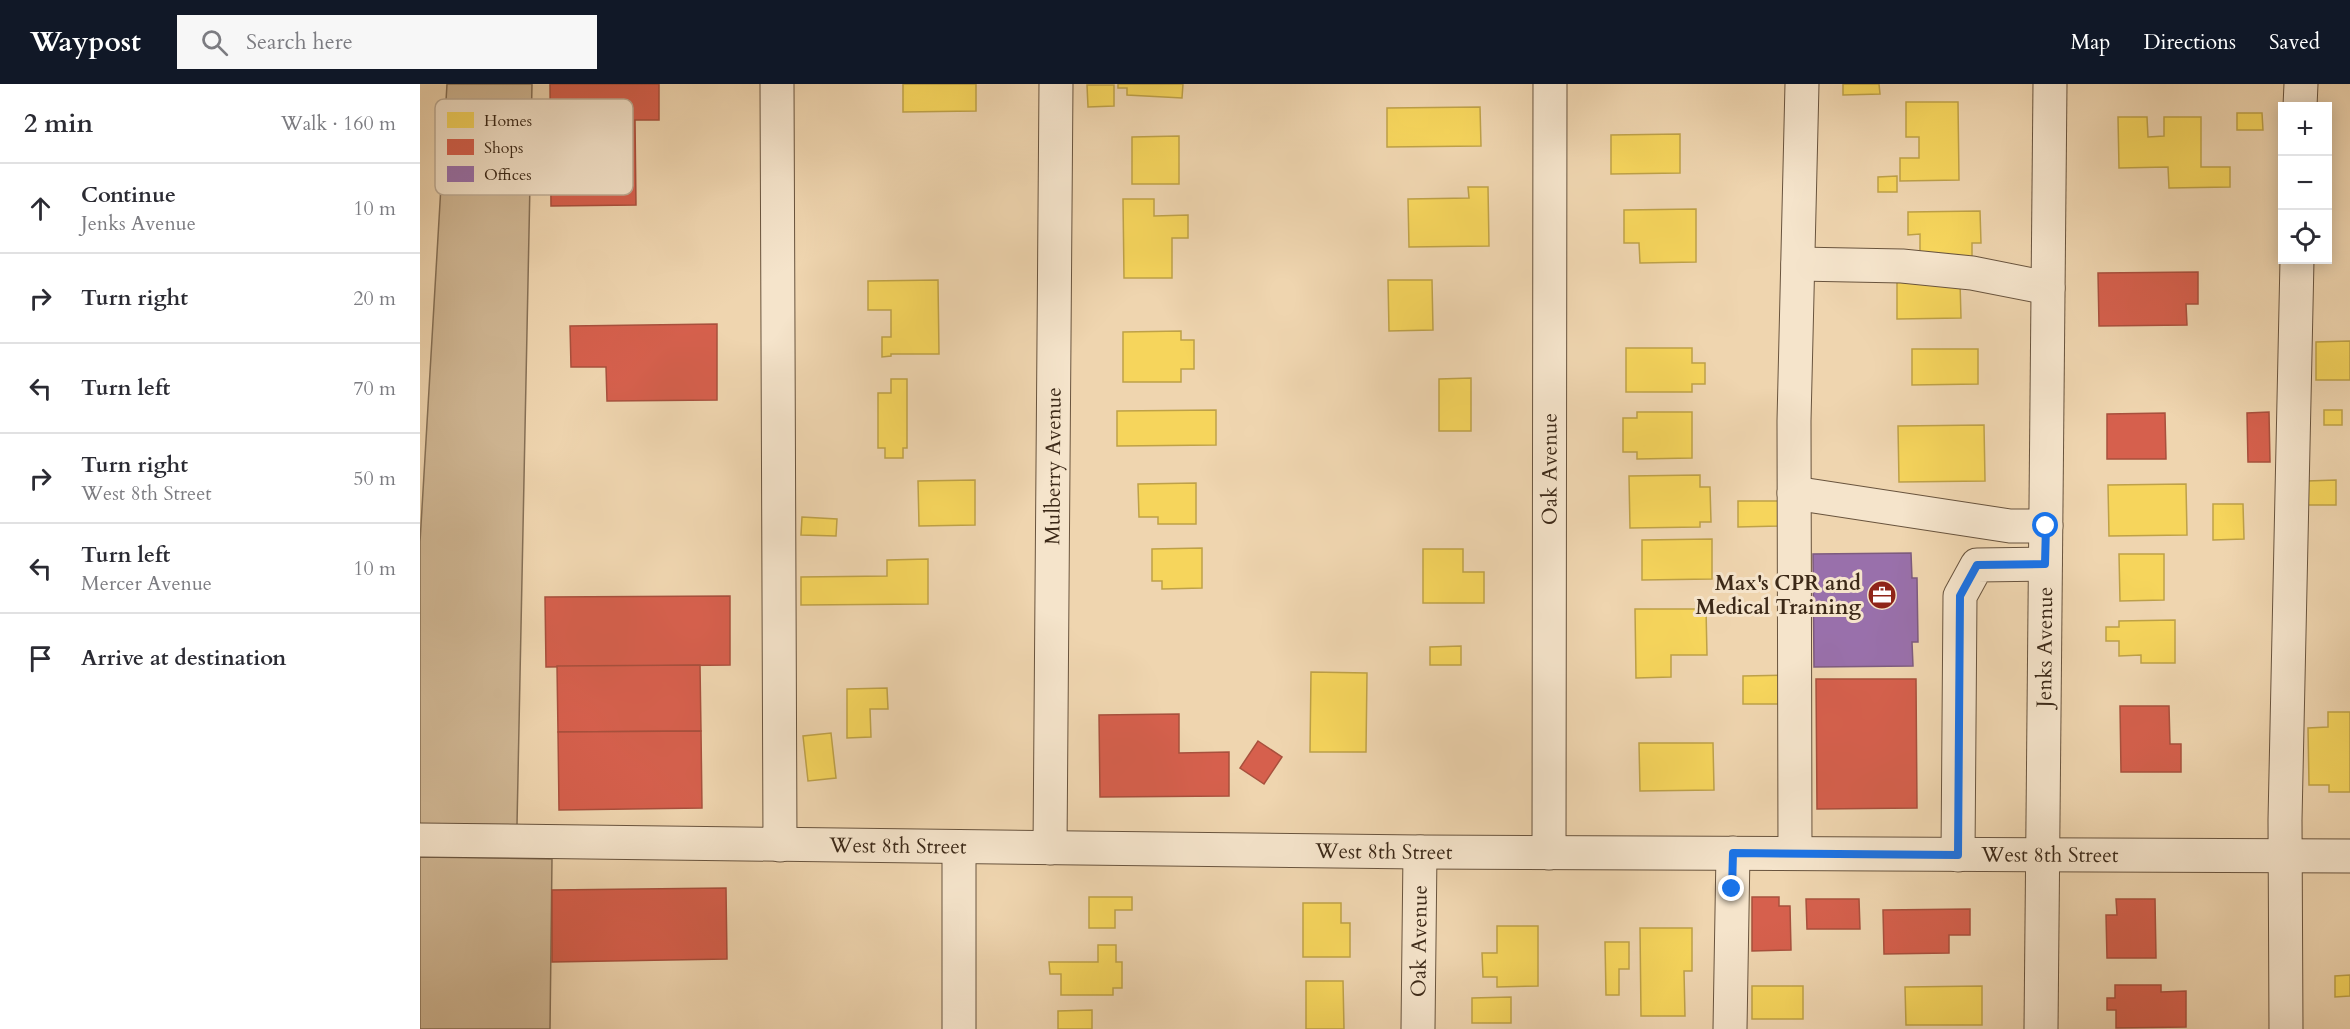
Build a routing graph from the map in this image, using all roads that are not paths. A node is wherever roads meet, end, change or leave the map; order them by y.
1 (777, 84) edge
2 (1056, 84) edge
3 (1550, 84) edge
4 (1802, 84) edge
5 (2050, 84) edge
6 (2301, 84) edge
7 (2300, 102) edge
8 (1798, 264) junction
9 (2297, 264) edge
10 (2048, 288) junction
11 (1794, 493) junction
12 (2046, 526) junction
13 (2045, 564) junction
14 (420, 840) edge
15 (780, 845) junction
16 (959, 847) junction
17 (1050, 848) junction
18 (1420, 852) junction
19 (1549, 853) junction
20 (1733, 853) junction
21 (1795, 853) junction
22 (1958, 855) junction
23 (2043, 855) junction
24 (2285, 855) junction
25 (2350, 856) edge
26 (959, 1029) edge
27 (1418, 1029) edge
28 (1730, 1029) edge
29 (2041, 1029) edge
30 (2286, 1029) edge

1 - 15 street
2 - 17 street, Mulberry Avenue
3 - 19 street, Oak Avenue
4 - 8 street
5 - 10 street, Jenks Avenue
6 - 7 street
8 - 10 street
8 - 11 street
9 - 24 street
10 - 12 street, Jenks Avenue
11 - 12 street
11 - 21 street
12 - 13 street, Jenks Avenue
13 - 22 street
13 - 23 street, Jenks Avenue
14 - 15 street, West 8th Street
15 - 16 street, West 8th Street
16 - 17 street, West 8th Street
16 - 26 street
17 - 18 street, West 8th Street
18 - 19 street, West 8th Street
18 - 27 street, Oak Avenue
19 - 20 street, West 8th Street
20 - 21 street, West 8th Street
20 - 28 street
21 - 22 street, West 8th Street
22 - 23 street, West 8th Street
23 - 24 street, West 8th Street
23 - 29 street, Jenks Avenue
24 - 25 street, West 8th Street
24 - 30 street

